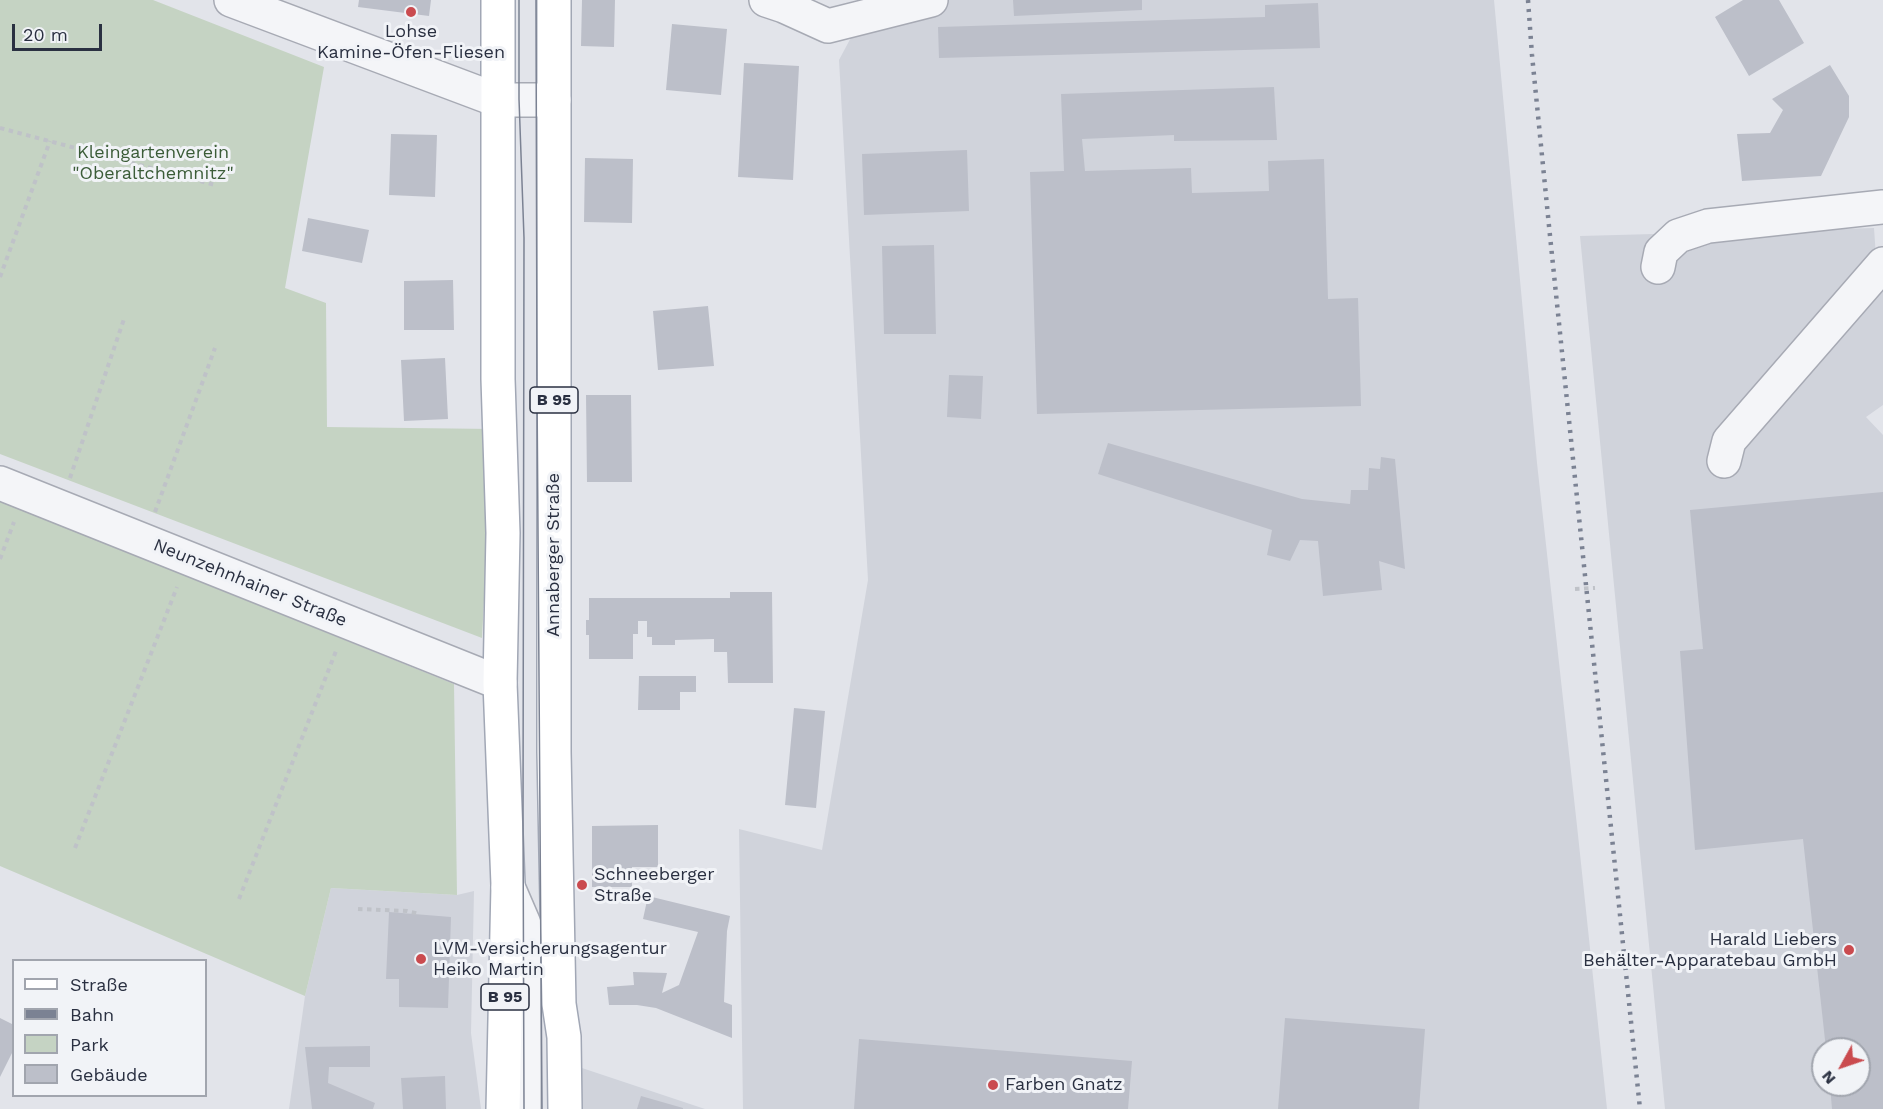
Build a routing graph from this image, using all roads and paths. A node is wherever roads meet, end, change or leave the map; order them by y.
1 (231, 0) edge
2 (498, 0) edge
3 (554, 0) edge
4 (766, 0) edge
5 (931, 0) edge
6 (497, 100) junction
7 (554, 100) junction
8 (0, 128) edge
9 (50, 141) junction
10 (216, 185) dead end
11 (1883, 207) edge
12 (1883, 264) edge
13 (1658, 267) dead end
14 (0, 277) edge
15 (124, 319) dead end
16 (215, 348) dead end
17 (1724, 461) dead end
18 (13, 488) edge
19 (60, 507) junction
20 (144, 540) junction
21 (188, 558) junction
22 (0, 559) edge
23 (1595, 588) dead end
24 (1575, 589) dead end
25 (347, 622) junction
26 (500, 683) junction
27 (75, 849) dead end
28 (508, 885) junction
29 (239, 899) dead end
30 (358, 909) dead end
31 (419, 914) dead end
32 (503, 1109) edge
33 (524, 1109) edge
34 (565, 1109) edge

1 - 6 street
2 - 6 main road, B 95
3 - 7 main road, Annaberger Straße / B 95
4 - 5 street
6 - 7 street
6 - 26 main road, B 95
7 - 34 main road, Annaberger Straße / B 95
8 - 9 path
9 - 10 path
9 - 14 path
11 - 13 street
12 - 17 street
15 - 19 path
16 - 20 path
18 - 19 street, Neunzehnhainer Straße
18 - 22 path
19 - 20 street, Neunzehnhainer Straße
20 - 21 street, Neunzehnhainer Straße
21 - 25 street, Neunzehnhainer Straße
21 - 27 path
23 - 24 path
25 - 26 street, Neunzehnhainer Straße
25 - 29 path
26 - 28 main road, B 95
28 - 32 main road, B 95
28 - 33 street, B 95
30 - 31 path

